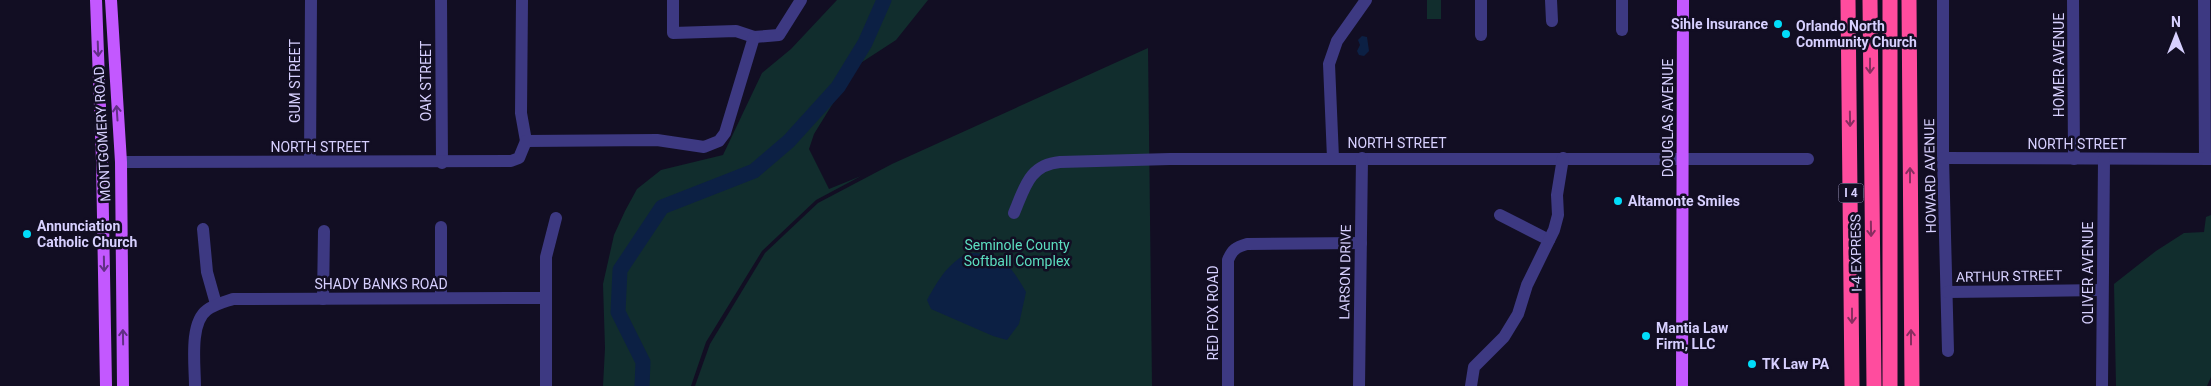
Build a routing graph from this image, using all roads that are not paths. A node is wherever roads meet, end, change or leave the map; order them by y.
1 (96, 0) edge
2 (111, 0) edge
3 (310, 0) edge
4 (441, 0) edge
5 (522, 0) edge
6 (673, 0) edge
7 (801, 0) edge
8 (1366, 0) edge
9 (1481, 0) edge
10 (1551, 0) edge
11 (1622, 0) edge
12 (1682, 0) edge
13 (1848, 0) edge
14 (1870, 0) edge
15 (1890, 0) edge
16 (1909, 0) edge
17 (1943, 0) edge
18 (2073, 0) edge
19 (2204, 0) edge
20 (1552, 21) dead end
21 (1622, 30) dead end
22 (1481, 34) dead end
23 (754, 36) junction
24 (526, 141) junction
25 (1333, 158) junction
26 (1362, 158) junction
27 (1562, 158) junction
28 (1683, 158) junction
29 (1943, 158) junction
30 (2208, 158) edge
31 (1808, 159) dead end
32 (2074, 159) junction
33 (2104, 159) junction
34 (310, 161) junction
35 (121, 162) junction
36 (442, 163) junction
37 (1014, 213) dead end
38 (1500, 215) dead end
39 (556, 218) dead end
40 (441, 227) dead end
41 (203, 229) dead end
42 (324, 231) dead end
43 (1549, 240) junction
44 (1361, 243) junction
45 (2102, 290) junction
46 (1947, 292) junction
47 (441, 298) junction
48 (546, 298) junction
49 (323, 299) junction
50 (216, 304) junction
51 (1948, 351) dead end
52 (106, 386) edge
53 (123, 386) edge
54 (195, 386) edge
55 (546, 386) edge
56 (1228, 386) edge
57 (1359, 386) edge
58 (1471, 386) edge
59 (1682, 386) edge
60 (1852, 386) edge
61 (1874, 386) edge
62 (1890, 386) edge
63 (1912, 386) edge
64 (2102, 386) edge

1 -> 52 main road, MONTGOMERY ROAD
35 -> 2 main road, MONTGOMERY ROAD
3 - 34 street, GUM STREET
4 - 36 street, OAK STREET
5 - 24 street
6 - 23 street
7 - 23 street
8 - 25 street
9 - 22 street
10 - 20 street
11 - 21 street
12 - 28 main road, DOUGLAS AVENUE
13 -> 60 highway, I 4
14 -> 61 highway, I-4 EXPRESS
15 - 62 highway
63 -> 16 highway
17 - 29 street, HOWARD AVENUE
18 - 32 street, HOMER AVENUE
19 - 30 street
23 - 24 street
24 - 36 street, NORTH STREET
25 - 26 street, NORTH STREET
25 - 37 street, NORTH STREET
26 - 27 street, NORTH STREET
26 - 44 street, LARSON DRIVE
27 - 28 street, NORTH STREET
27 - 43 street
28 - 31 street, NORTH STREET
28 - 59 main road, DOUGLAS AVENUE
29 - 32 street, NORTH STREET
29 - 46 street, HOWARD AVENUE
30 - 33 street, NORTH STREET
32 - 33 street, NORTH STREET
33 - 45 street, OLIVER AVENUE
34 - 35 street, NORTH STREET
34 - 36 street, NORTH STREET
53 -> 35 main road, MONTGOMERY ROAD
38 - 43 street
39 - 48 street
40 - 47 street
41 - 50 street
42 - 49 street
43 - 58 street
44 - 56 street, RED FOX ROAD
44 - 57 street, LARSON DRIVE
45 - 46 street, ARTHUR STREET
45 - 64 street, OLIVER AVENUE
46 - 51 street, HOWARD AVENUE
47 - 48 street, SHADY BANKS ROAD
47 - 49 street, SHADY BANKS ROAD
48 - 55 street
49 - 50 street, SHADY BANKS ROAD
50 - 54 street

